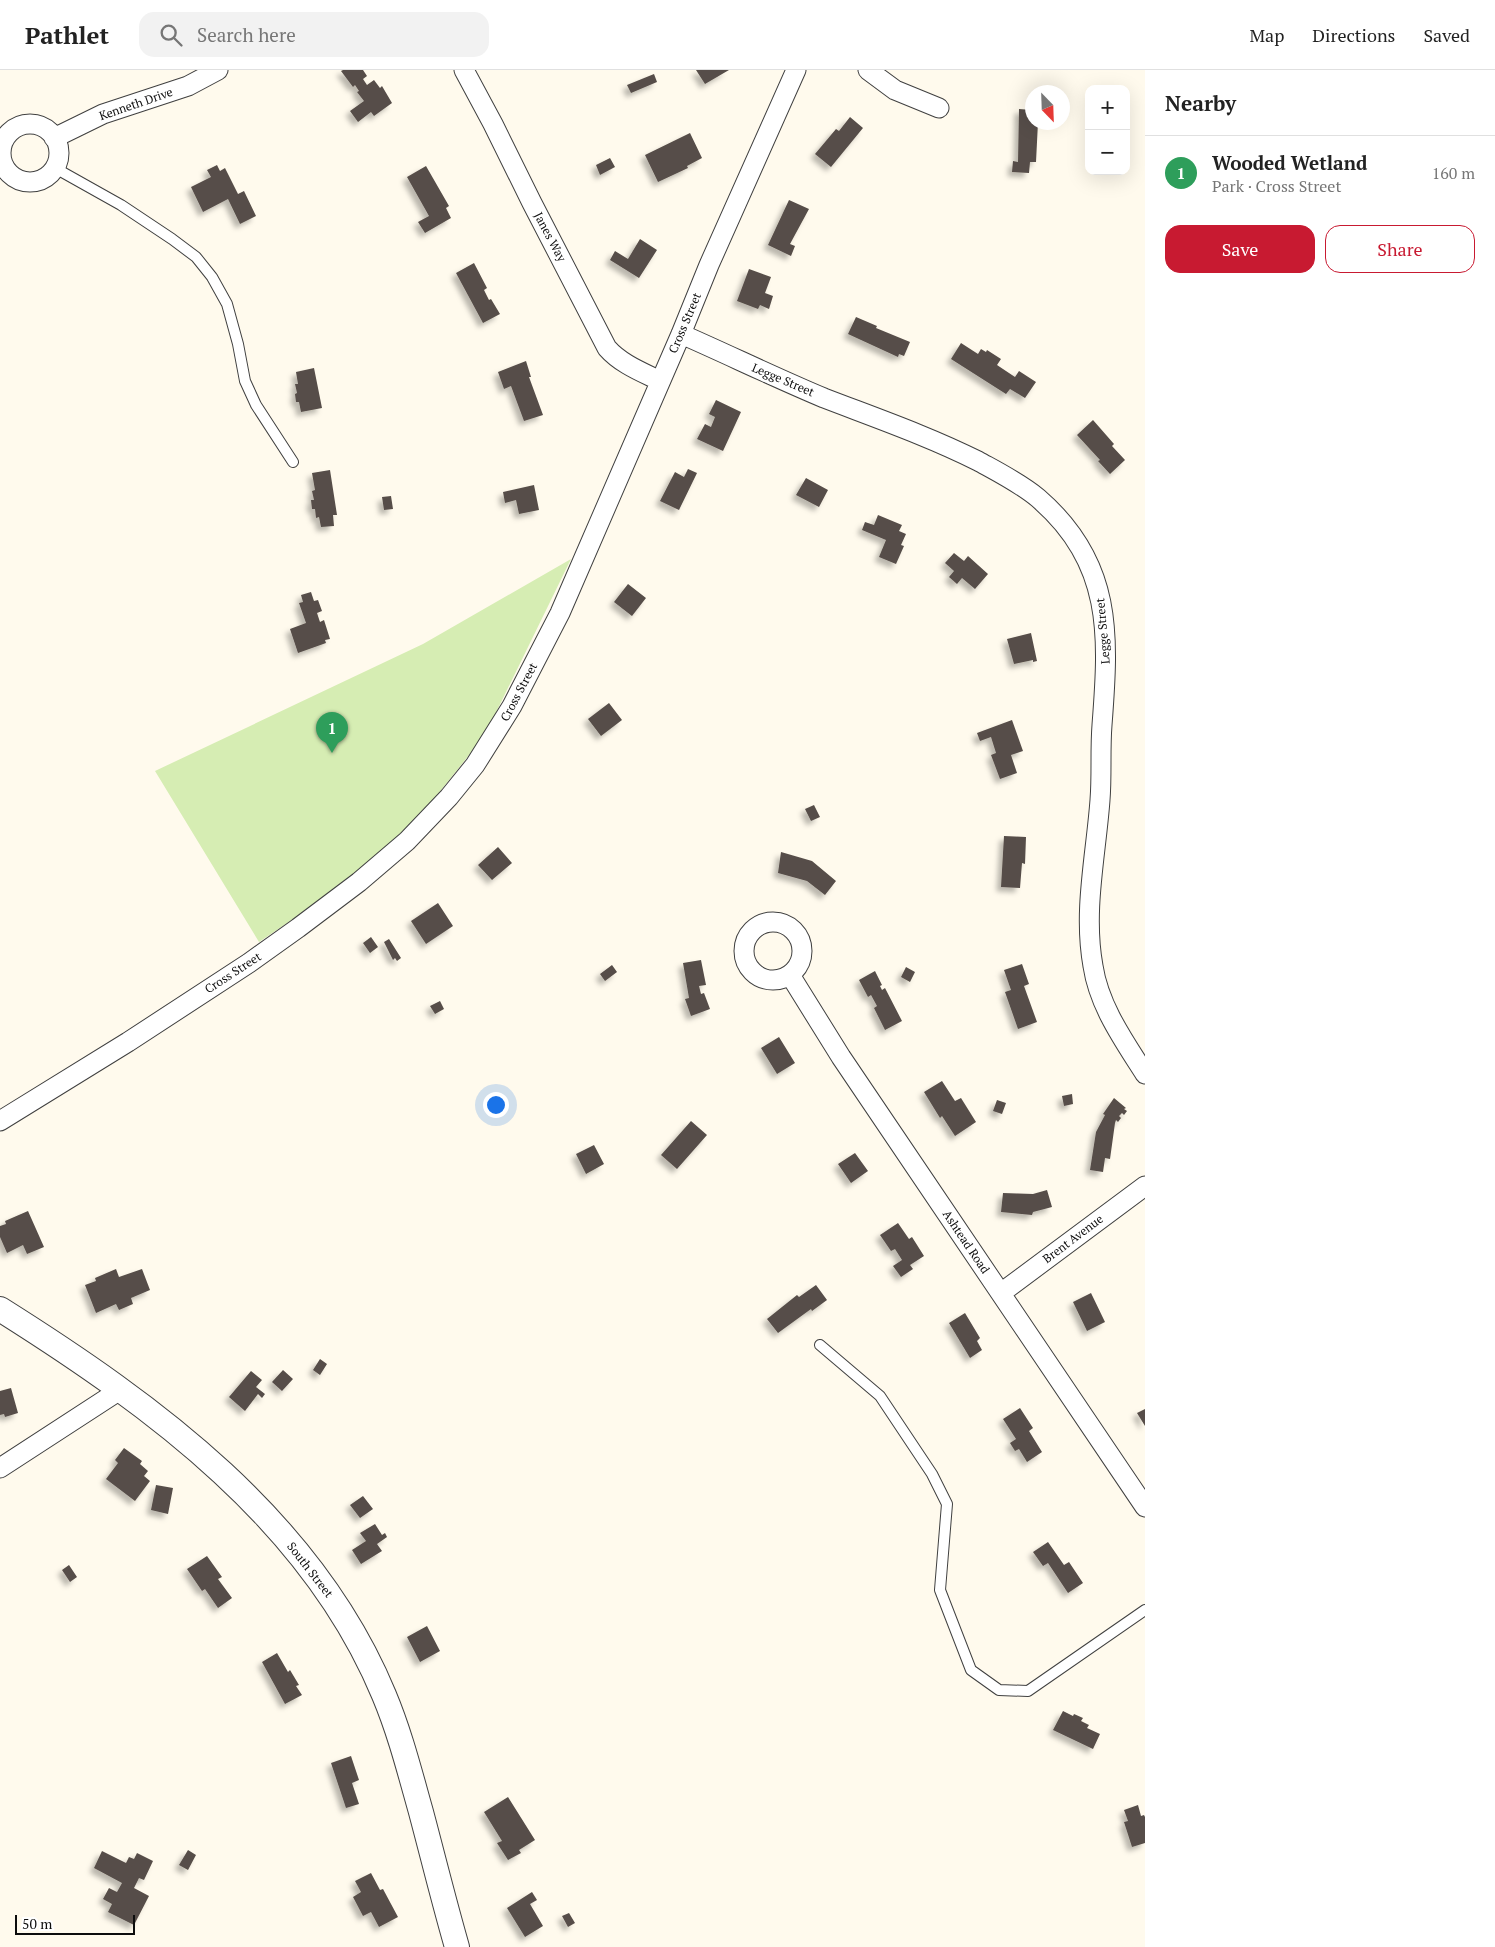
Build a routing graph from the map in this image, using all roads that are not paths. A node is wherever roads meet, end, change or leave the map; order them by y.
1 (218, 70) edge
2 (464, 70) edge
3 (796, 70) edge
4 (868, 70) edge
5 (939, 108) dead end
6 (54, 138) junction
7 (55, 168) junction
8 (681, 334) junction
9 (660, 381) junction
10 (293, 462) dead end
11 (790, 975) dead end
12 (1145, 1074) edge
13 (0, 1121) edge
14 (1145, 1186) edge
15 (1001, 1293) junction
16 (0, 1309) edge
17 (820, 1345) dead end
18 (120, 1390) junction
19 (0, 1468) edge
20 (1145, 1507) edge
21 (1145, 1610) edge
22 (457, 1947) edge

1 - 6 street, Kenneth Drive
2 - 9 street, Janes Way
3 - 8 street, Cross Street
4 - 5 street
6 - 7 street
6 - 7 street
7 - 10 lane
8 - 9 street, Cross Street
8 - 12 street, Legge Street
9 - 13 street, Cross Street
11 - 15 street, Ashtead Road
14 - 15 street, Brent Avenue
15 - 20 street, Ashtead Road
16 - 18 street, South Street
17 - 21 lane
18 - 19 street
18 - 22 street, South Street

